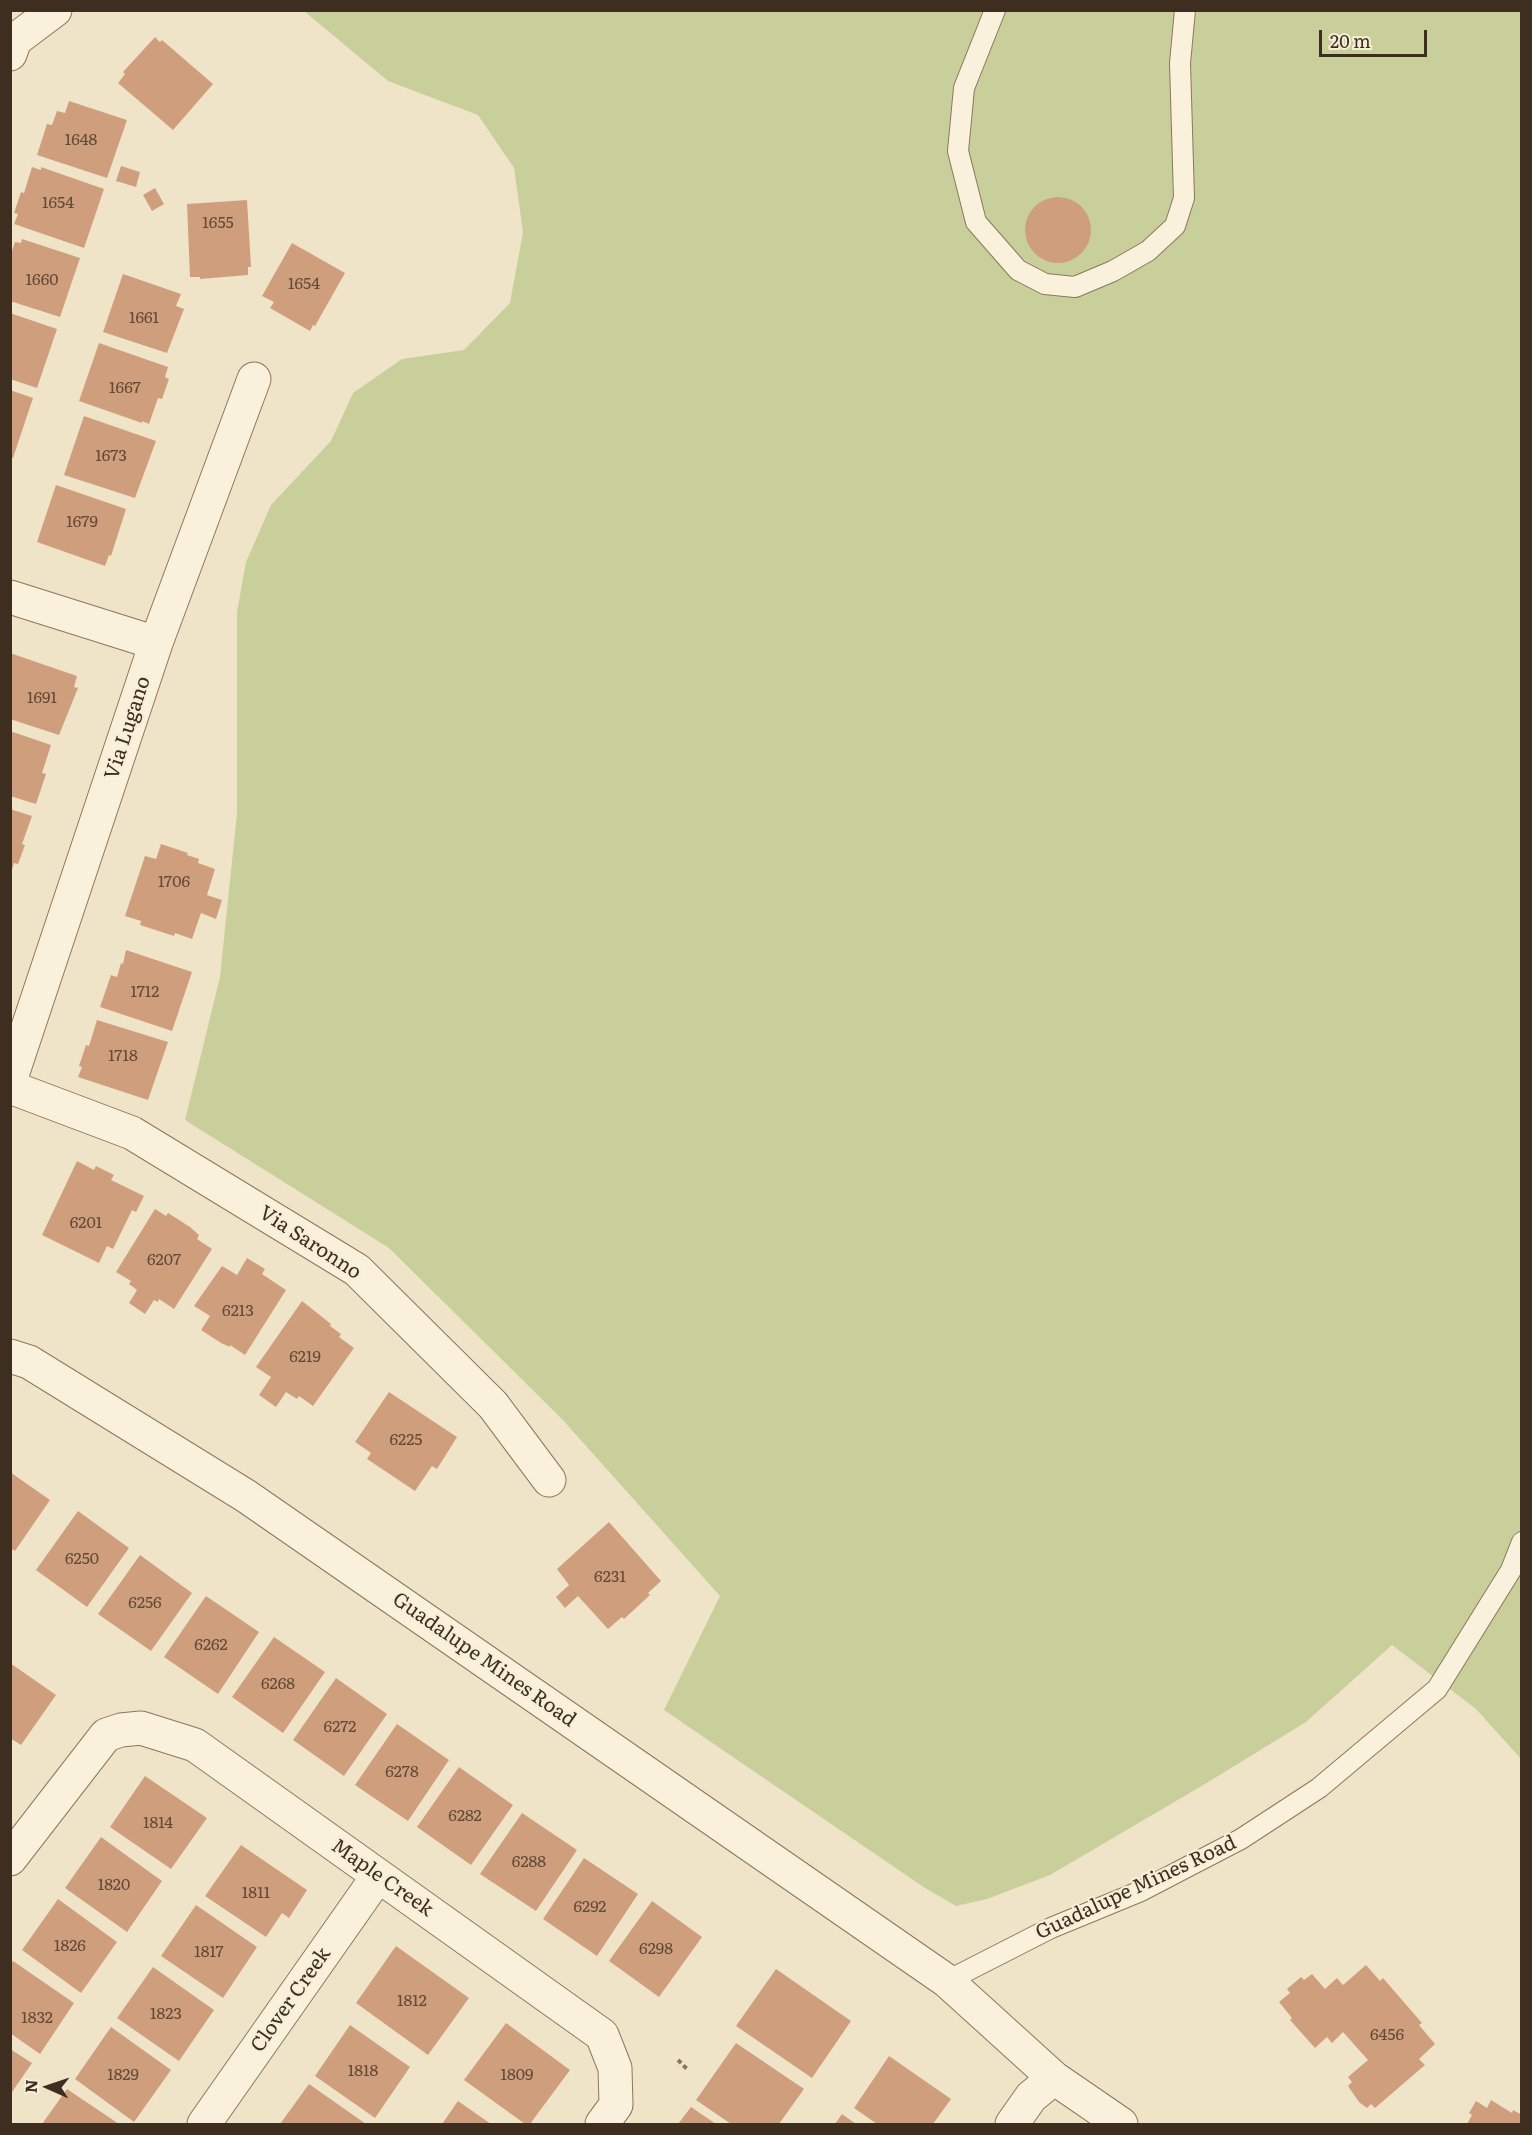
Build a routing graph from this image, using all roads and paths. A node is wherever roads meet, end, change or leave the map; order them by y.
1 (55, 10) edge
2 (995, 10) edge
3 (1185, 10) edge
4 (10, 54) edge
5 (254, 379) dead end
6 (10, 597) edge
7 (156, 643) junction
8 (10, 1081) edge
9 (10, 1087) edge
10 (10, 1356) edge
11 (549, 1480) dead end
12 (1521, 1542) edge
13 (10, 1858) edge
14 (378, 1876) junction
15 (947, 1981) junction
16 (678, 2060) dead end
17 (687, 2069) dead end
18 (1054, 2078) junction
19 (204, 2124) edge
20 (602, 2124) edge
21 (1012, 2124) edge
22 (1121, 2124) edge

1 - 4 street
2 - 3 lane
5 - 7 street, Via Lugano
6 - 7 street
7 - 8 street, Via Lugano
9 - 11 street, Via Saronno
10 - 15 street, Guadalupe Mines Road
12 - 15 lane, Guadalupe Mines Road
13 - 14 street, Maple Creek
14 - 19 street, Clover Creek
14 - 20 street, Maple Creek
15 - 18 street, Guadalupe Mines Road
16 - 17 path
18 - 21 street
18 - 22 street, Guadalupe Mines Road

